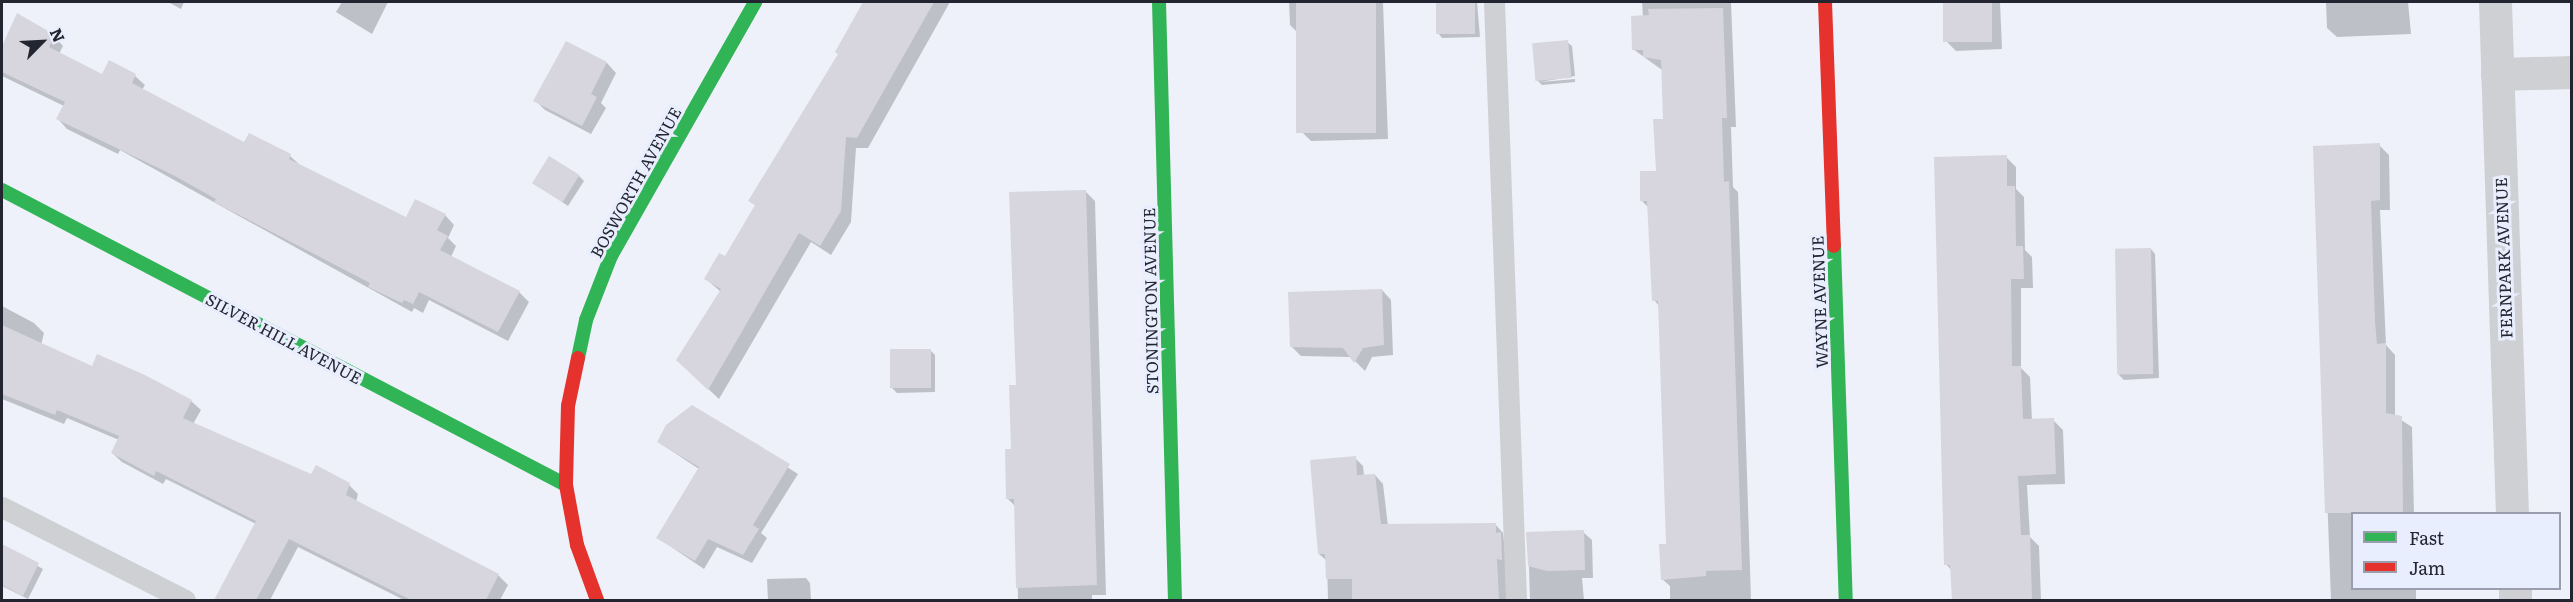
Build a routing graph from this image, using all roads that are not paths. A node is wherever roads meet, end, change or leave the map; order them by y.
1 (755, 2) edge
2 (1159, 2) edge
3 (1494, 2) edge
4 (1826, 2) edge
5 (2495, 2) edge
6 (2571, 72) edge
7 (2497, 74) junction
8 (2, 190) edge
9 (566, 486) junction
10 (2, 507) edge
11 (2512, 512) edge
12 (185, 600) edge
13 (597, 600) edge
14 (1175, 600) edge
15 (1516, 600) edge
16 (1846, 600) edge

1 - 9 street, BOSWORTH AVENUE
2 - 14 street, STONINGTON AVENUE
3 - 15 lane
4 - 16 street, WAYNE AVENUE
5 - 7 street, FERNPARK AVENUE
6 - 7 street
7 - 11 street, FERNPARK AVENUE
8 - 9 street, SILVER HILL AVENUE
9 - 13 street, BOSWORTH AVENUE
10 - 12 lane

